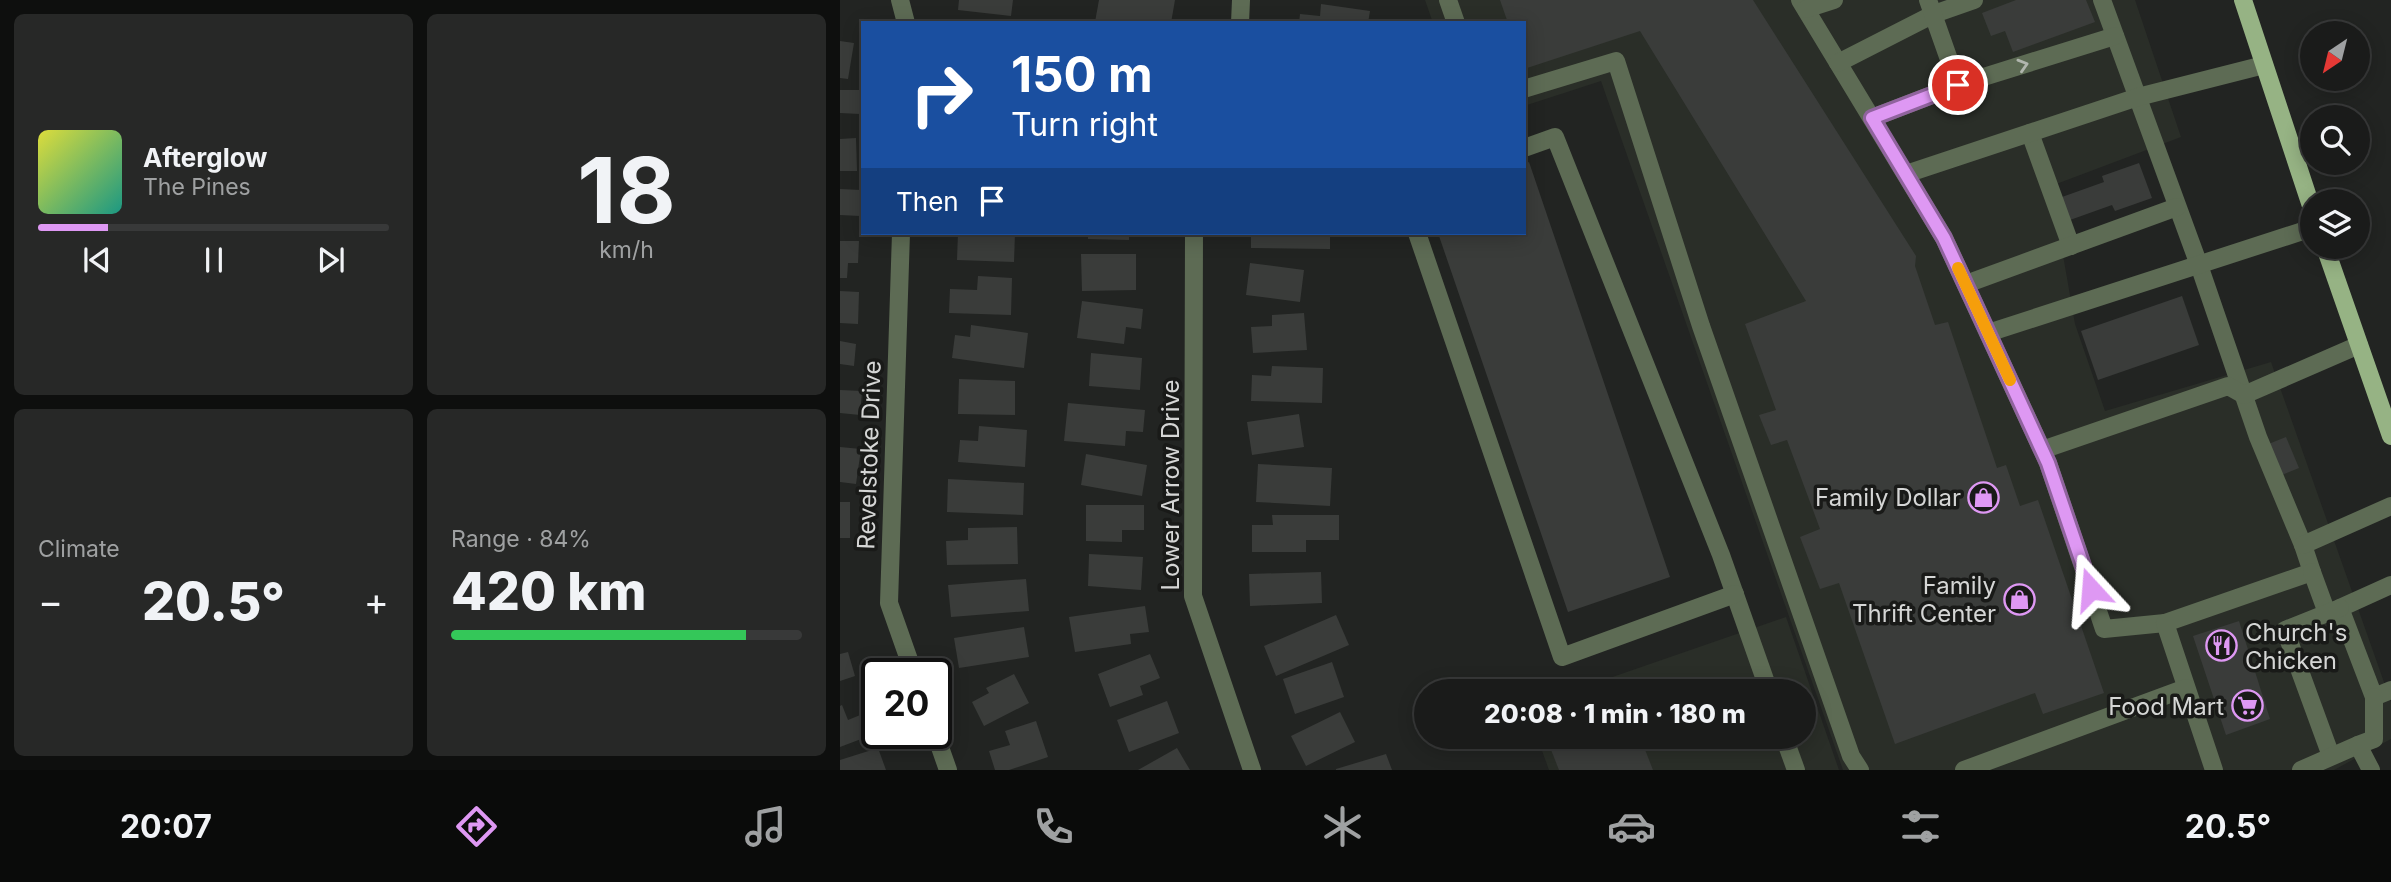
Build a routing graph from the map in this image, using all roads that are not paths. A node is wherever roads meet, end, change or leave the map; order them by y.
1 (900, 0) edge
2 (1241, 0) edge
3 (1448, 0) edge
4 (1834, 0) edge
5 (1975, 0) edge
6 (2102, 0) edge
7 (2242, 0) edge
8 (1803, 5) edge
9 (1931, 7) edge
10 (905, 21) edge
11 (1240, 21) edge
12 (1455, 21) edge
13 (2115, 36) junction
14 (1838, 63) junction
15 (2264, 65) junction
16 (1958, 85) junction
17 (1526, 88) edge
18 (2138, 97) junction
19 (1872, 118) junction
20 (2030, 133) junction
21 (1526, 147) edge
22 (1906, 174) junction
23 (2305, 189) edge
24 (2177, 207) junction
25 (2300, 232) edge
26 (901, 235) edge
27 (1194, 235) edge
28 (1418, 235) edge
29 (2071, 246) junction
30 (2329, 259) edge
31 (2199, 265) junction
32 (1966, 284) junction
33 (1989, 333) junction
34 (2359, 345) junction
35 (2244, 395) junction
36 (2391, 436) edge
37 (2042, 450) junction
38 (2391, 506) edge
39 (2303, 545) junction
40 (2312, 572) junction
41 (2391, 585) edge
42 (1735, 594) junction
43 (2333, 610) junction
44 (2165, 623) junction
45 (908, 658) edge
46 (1765, 679) edge
47 (2186, 688) junction
48 (2383, 694) edge
49 (2358, 745) junction
50 (940, 749) edge
51 (1788, 749) edge
52 (2331, 756) junction
53 (947, 770) edge
54 (1252, 770) edge
55 (1796, 770) edge
56 (1860, 770) edge
57 (1964, 770) edge
58 (2214, 770) edge
59 (2301, 770) edge
60 (2371, 770) edge

1 - 10 street
2 - 11 street
3 - 12 street
4 - 8 street
5 - 9 street
6 - 13 street
7 - 15 main road
8 - 14 street
9 - 14 street
9 - 16 street
16 -> 13 street
13 - 18 street
14 - 19 street
15 - 18 street
15 - 23 main road
16 - 19 street
17 - 56 street
18 - 20 street
18 - 24 street
19 - 22 street
20 - 22 street
20 - 29 street
21 - 42 street
22 - 32 street
24 - 29 street
24 - 31 street
25 - 31 street
26 - 45 street, Revelstoke Drive
27 - 54 street, Lower Arrow Drive
28 - 42 street
29 - 32 street
30 - 34 main road
31 - 33 street
31 - 35 street
32 - 33 street
33 - 37 street
34 - 35 street
34 - 36 main road
35 - 37 street
35 - 39 street
37 - 44 street
38 - 39 street
39 - 40 street
40 - 43 street
40 - 44 street
41 - 43 street
42 - 46 street
43 - 48 street
43 - 52 street
44 - 47 street
47 - 57 street
47 - 58 street
48 - 49 street
49 - 52 street
49 - 60 street
50 - 53 street
51 - 55 street
52 - 59 street

